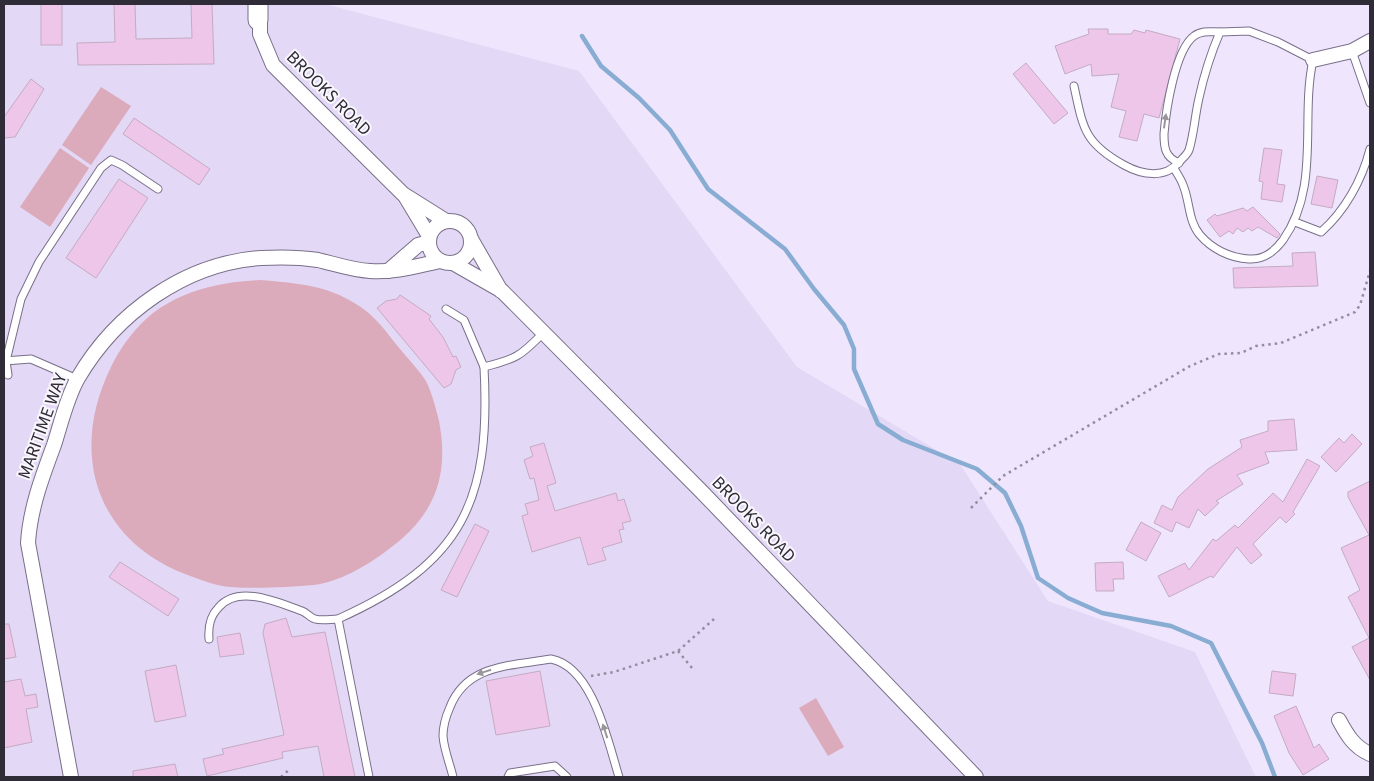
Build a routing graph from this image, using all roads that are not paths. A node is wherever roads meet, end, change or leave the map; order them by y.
1 (260, 9) edge
2 (1220, 32) junction
3 (1370, 41) edge
4 (1352, 51) junction
5 (1313, 60) junction
6 (1074, 86) dead end
7 (1370, 103) edge
8 (1370, 150) edge
9 (1176, 166) junction
10 (158, 189) dead end
11 (403, 194) junction
12 (446, 221) junction
13 (1295, 222) junction
14 (429, 239) junction
15 (471, 239) junction
16 (447, 262) junction
17 (392, 271) junction
18 (502, 291) junction
19 (446, 309) dead end
20 (542, 333) junction
21 (5, 361) edge
22 (484, 367) junction
23 (8, 375) dead end
24 (77, 379) junction
25 (338, 619) junction
26 (209, 638) dead end
27 (1339, 720) dead end
28 (1370, 754) edge
29 (70, 777) edge
30 (369, 777) edge
31 (453, 777) edge
32 (508, 777) edge
33 (567, 777) edge
34 (619, 777) edge
35 (976, 777) edge

1 - 11 street, BROOKS ROAD
2 - 5 lane
2 - 9 lane
9 -> 2 lane
3 - 4 street
4 - 5 street
4 - 7 lane
5 - 13 lane
6 - 9 lane
8 - 13 lane
9 - 13 lane
10 - 21 lane
11 - 12 street, BROOKS ROAD
11 - 14 street, BROOKS ROAD
12 - 14 street
12 - 15 street
14 - 16 street
14 - 17 street
15 - 16 street
15 - 18 street, BROOKS ROAD
16 - 17 street, MARITIME WAY
16 - 18 street, BROOKS ROAD
17 - 24 street, MARITIME WAY
18 - 20 street, BROOKS ROAD
19 - 22 lane
20 - 22 lane
20 - 35 street, BROOKS ROAD
21 - 23 lane
21 - 24 lane
22 - 25 lane
24 - 29 street, MARITIME WAY
25 - 26 lane
25 - 30 lane
27 - 28 street
34 -> 31 lane
32 - 33 lane

